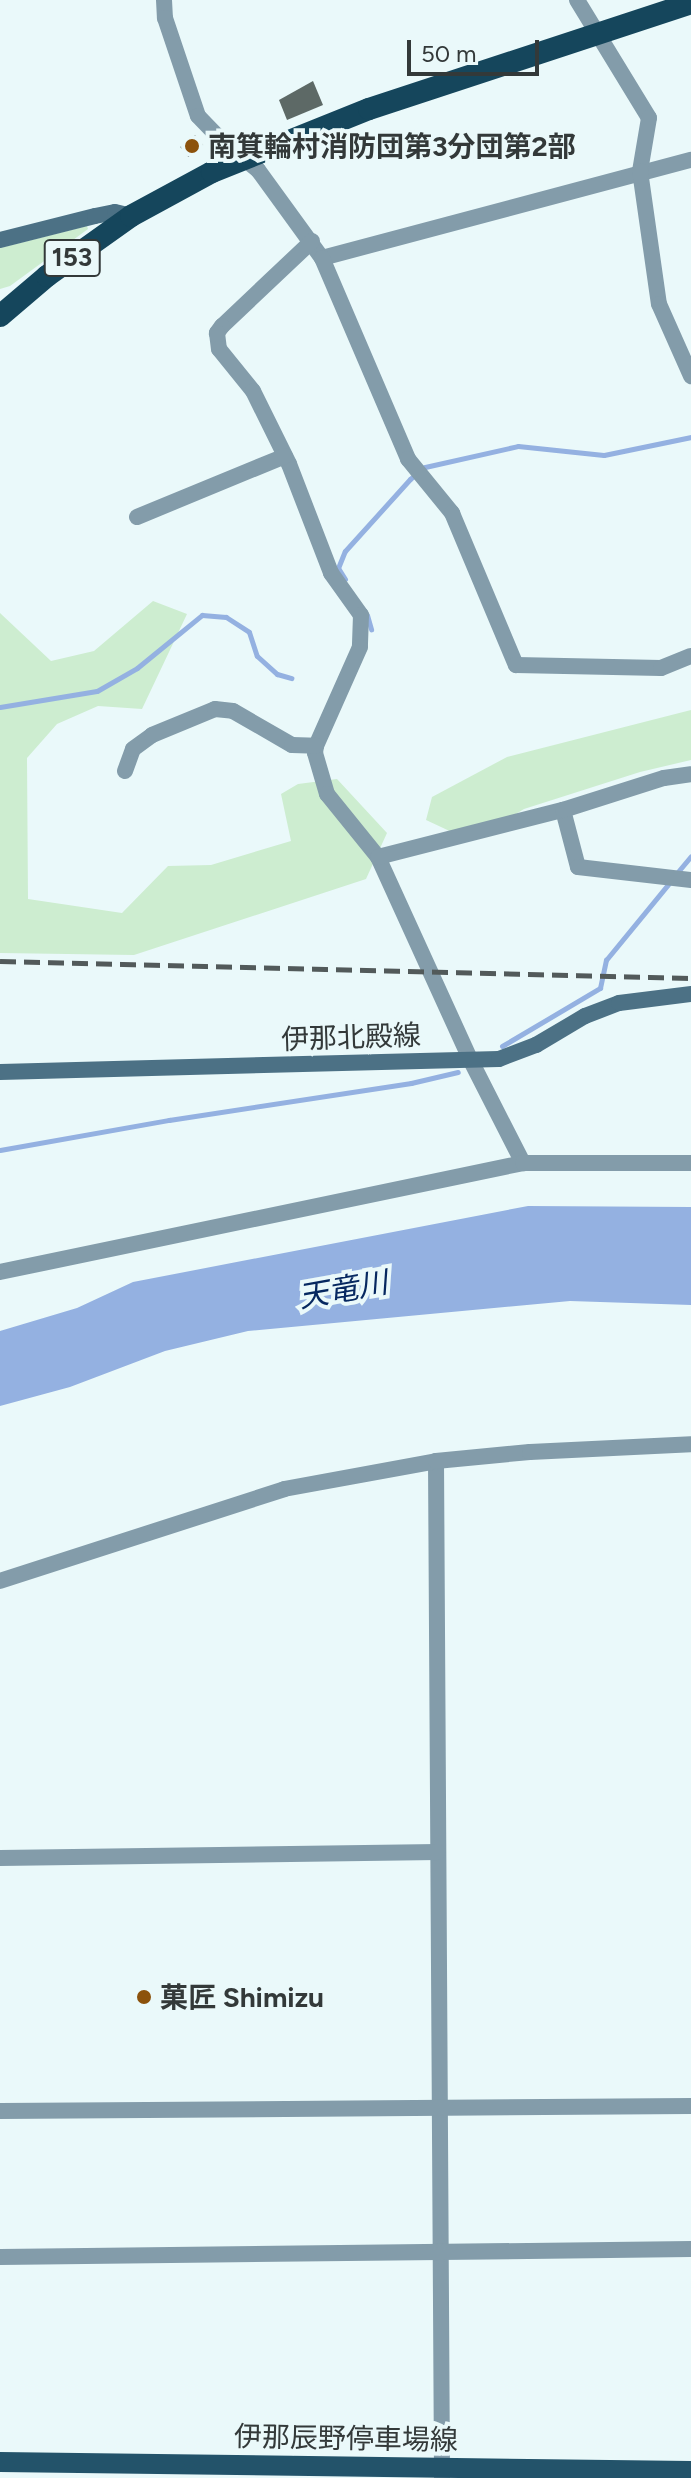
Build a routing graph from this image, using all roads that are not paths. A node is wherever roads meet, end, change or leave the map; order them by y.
1 (164, 0) edge
2 (577, 0) edge
3 (691, 3) edge
4 (595, 35) junction
5 (245, 158) junction
6 (691, 160) edge
7 (640, 171) junction
8 (131, 216) junction
9 (0, 240) edge
10 (312, 241) junction
11 (322, 258) junction
12 (5, 306) edge
13 (691, 376) edge
14 (285, 456) junction
15 (137, 517) dead end
16 (691, 656) edge
17 (316, 746) junction
18 (125, 771) dead end
19 (691, 774) edge
20 (563, 810) junction
21 (378, 857) junction
22 (678, 879) edge
23 (691, 994) edge
24 (470, 1059) junction
25 (0, 1072) edge
26 (523, 1163) junction
27 (691, 1163) edge
28 (0, 1272) edge
29 (691, 1444) edge
30 (436, 1461) junction
31 (0, 1581) edge
32 (438, 1852) junction
33 (0, 1858) edge
34 (691, 2106) edge
35 (441, 2107) junction
36 (0, 2111) edge
37 (691, 2249) edge
38 (441, 2252) junction
39 (0, 2257) edge
40 (0, 2462) edge
41 (441, 2472) edge
42 (683, 2473) edge

1 - 5 street
2 - 4 street
3 - 4 highway, 153
4 - 5 highway, 153
4 - 7 street
5 - 8 highway, 153
5 - 10 street
6 - 7 street
7 - 11 street
7 - 13 street
8 - 9 main road
8 - 12 highway, 153
10 - 11 street
10 - 14 street
11 - 16 street
14 - 15 street
14 - 17 street
17 - 18 street
17 - 21 street
19 - 20 street
20 - 21 street
20 - 22 street
21 - 24 street
23 - 24 main road, 伊那北殿線
24 - 25 main road, 伊那北殿線
24 - 26 street
26 - 27 street
26 - 28 street
29 - 30 street
30 - 31 street
30 - 32 street
32 - 33 street
32 - 35 street
34 - 35 street
35 - 36 street
35 - 38 street
37 - 38 street
38 - 39 street
38 - 41 street
40 - 41 main road, 伊那辰野停車場線
41 - 42 main road, 伊那辰野停車場線

